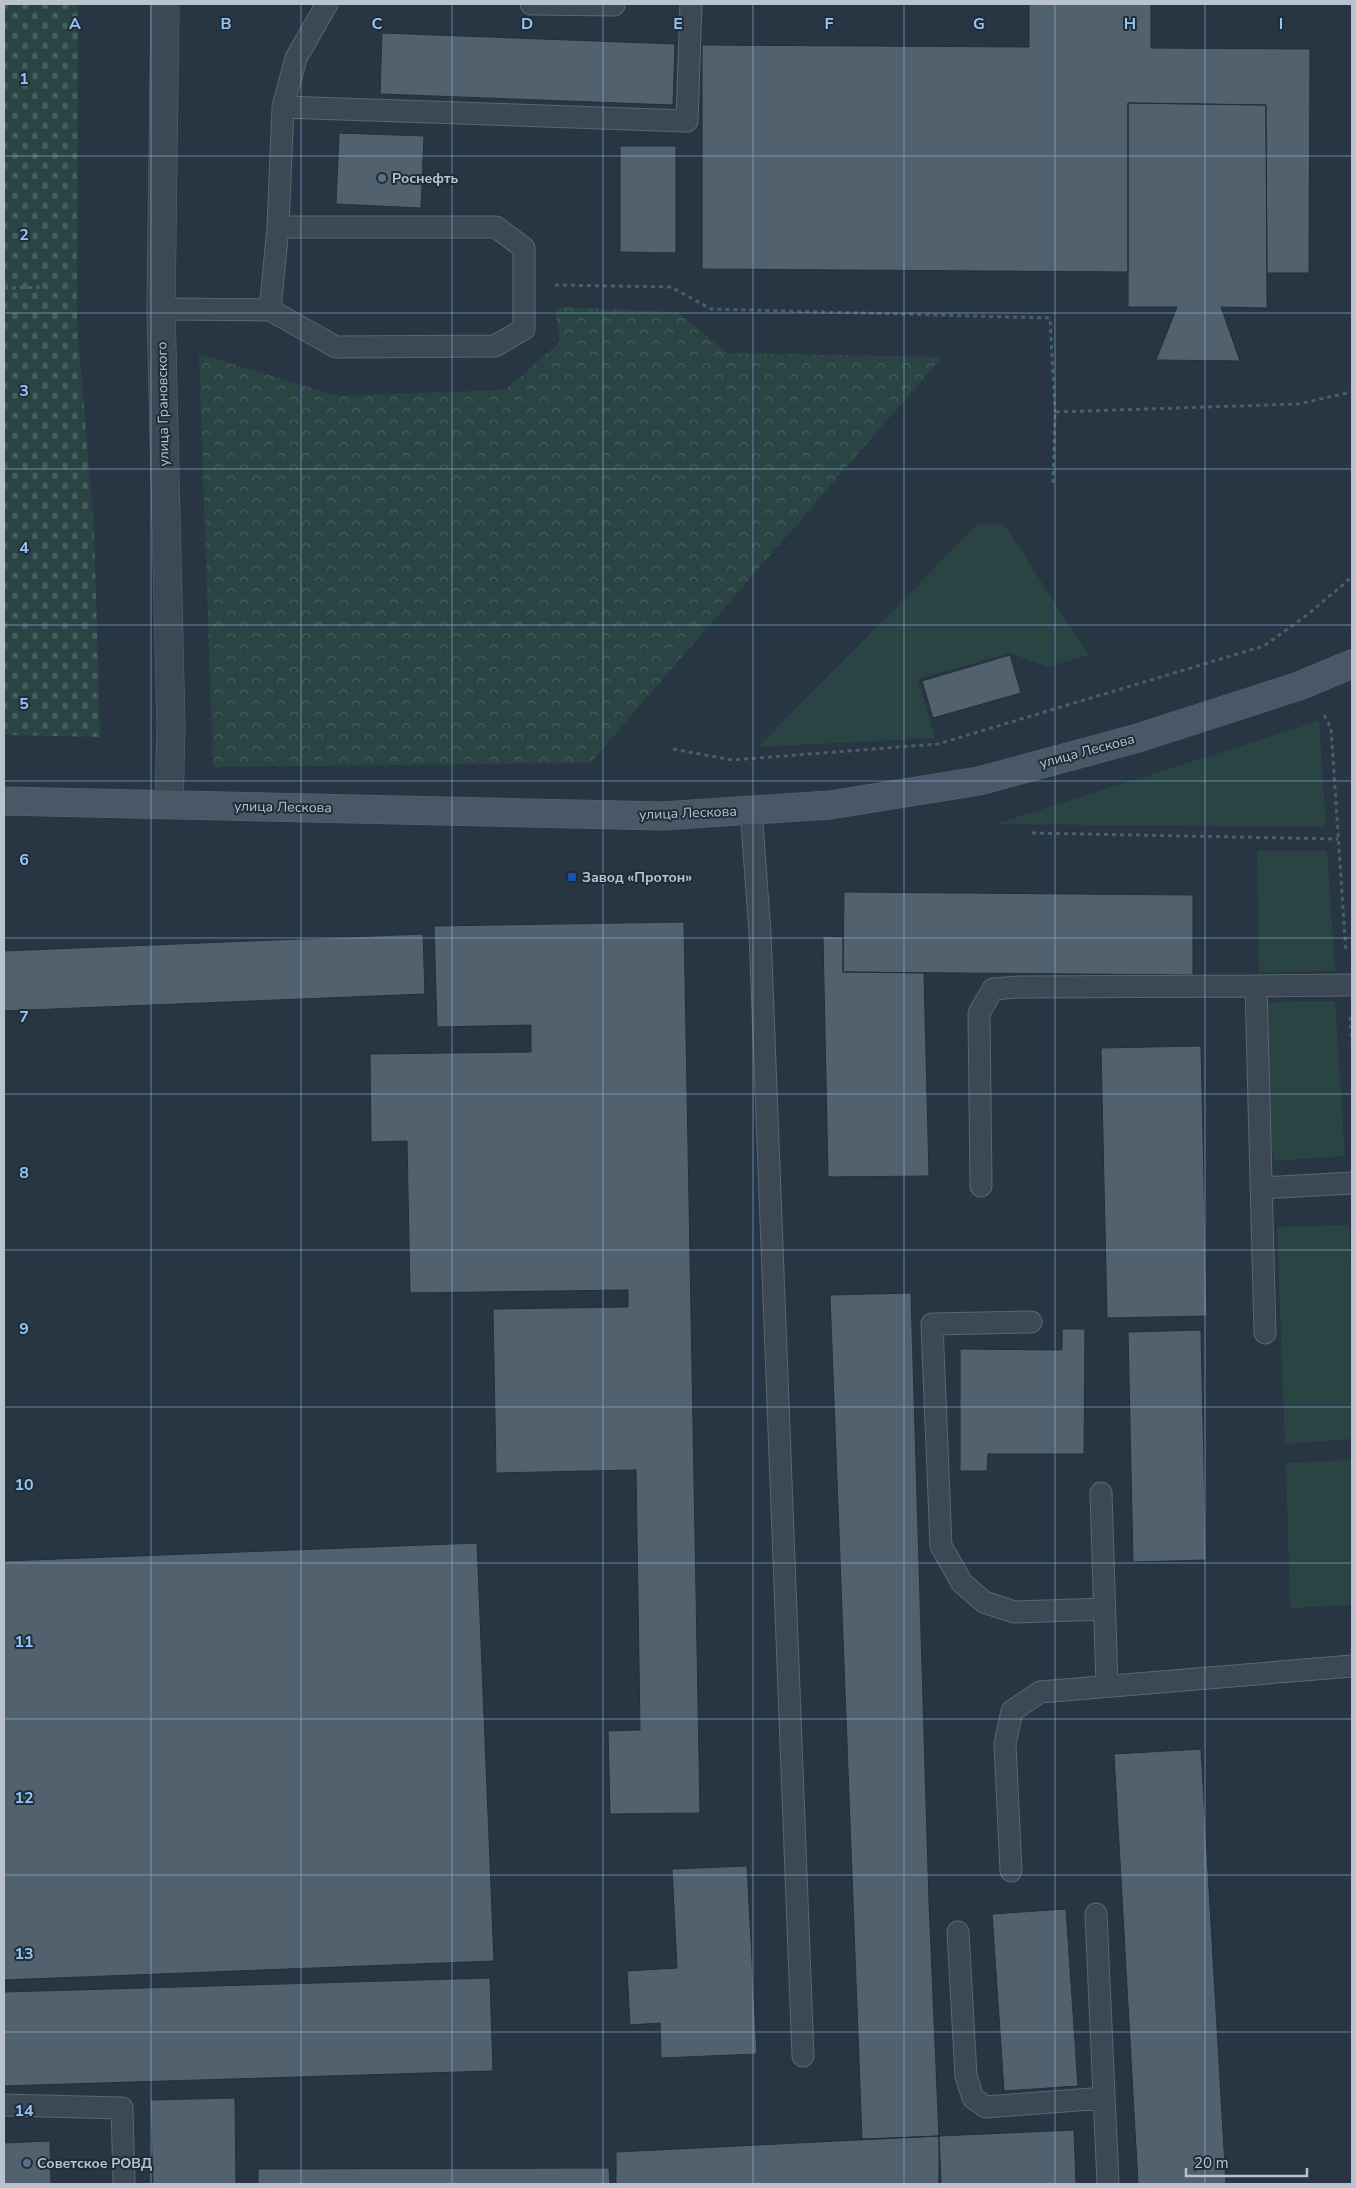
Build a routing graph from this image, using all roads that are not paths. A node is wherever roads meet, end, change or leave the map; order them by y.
1 (165, 4) edge
2 (327, 4) edge
3 (531, 4) edge
4 (691, 4) edge
5 (614, 5) edge
6 (283, 107) junction
7 (278, 227) junction
8 (161, 309) junction
9 (270, 310) junction
10 (1352, 668) edge
11 (4, 801) edge
12 (169, 804) junction
13 (751, 810) junction
14 (1350, 985) edge
15 (1256, 986) junction
16 (1352, 1183) edge
17 (981, 1186) dead end
18 (1261, 1188) junction
19 (1031, 1322) dead end
20 (1265, 1333) dead end
21 (1102, 1493) dead end
22 (1104, 1609) junction
23 (1352, 1666) edge
24 (1107, 1686) junction
25 (1011, 1871) dead end
26 (1096, 1914) dead end
27 (958, 1932) dead end
28 (804, 2056) dead end
29 (1104, 2098) junction
30 (4, 2105) edge
31 (124, 2184) edge
32 (1108, 2184) edge

1 - 8 street, улица Грановского
2 - 6 lane
3 - 5 lane
4 - 6 lane
6 - 7 lane
7 - 9 lane
7 - 9 lane
8 - 9 lane
8 - 12 street, улица Грановского
10 - 13 main road, улица Лескова
11 - 12 main road, улица Лескова
12 - 13 main road, улица Лескова
13 - 28 lane
14 - 15 lane
15 - 17 lane
15 - 18 lane
16 - 18 lane
18 - 20 lane
19 - 22 lane
21 - 22 lane
22 - 24 lane
23 - 24 lane
24 - 25 lane
26 - 29 lane
27 - 29 lane
29 - 32 lane
30 - 31 lane

